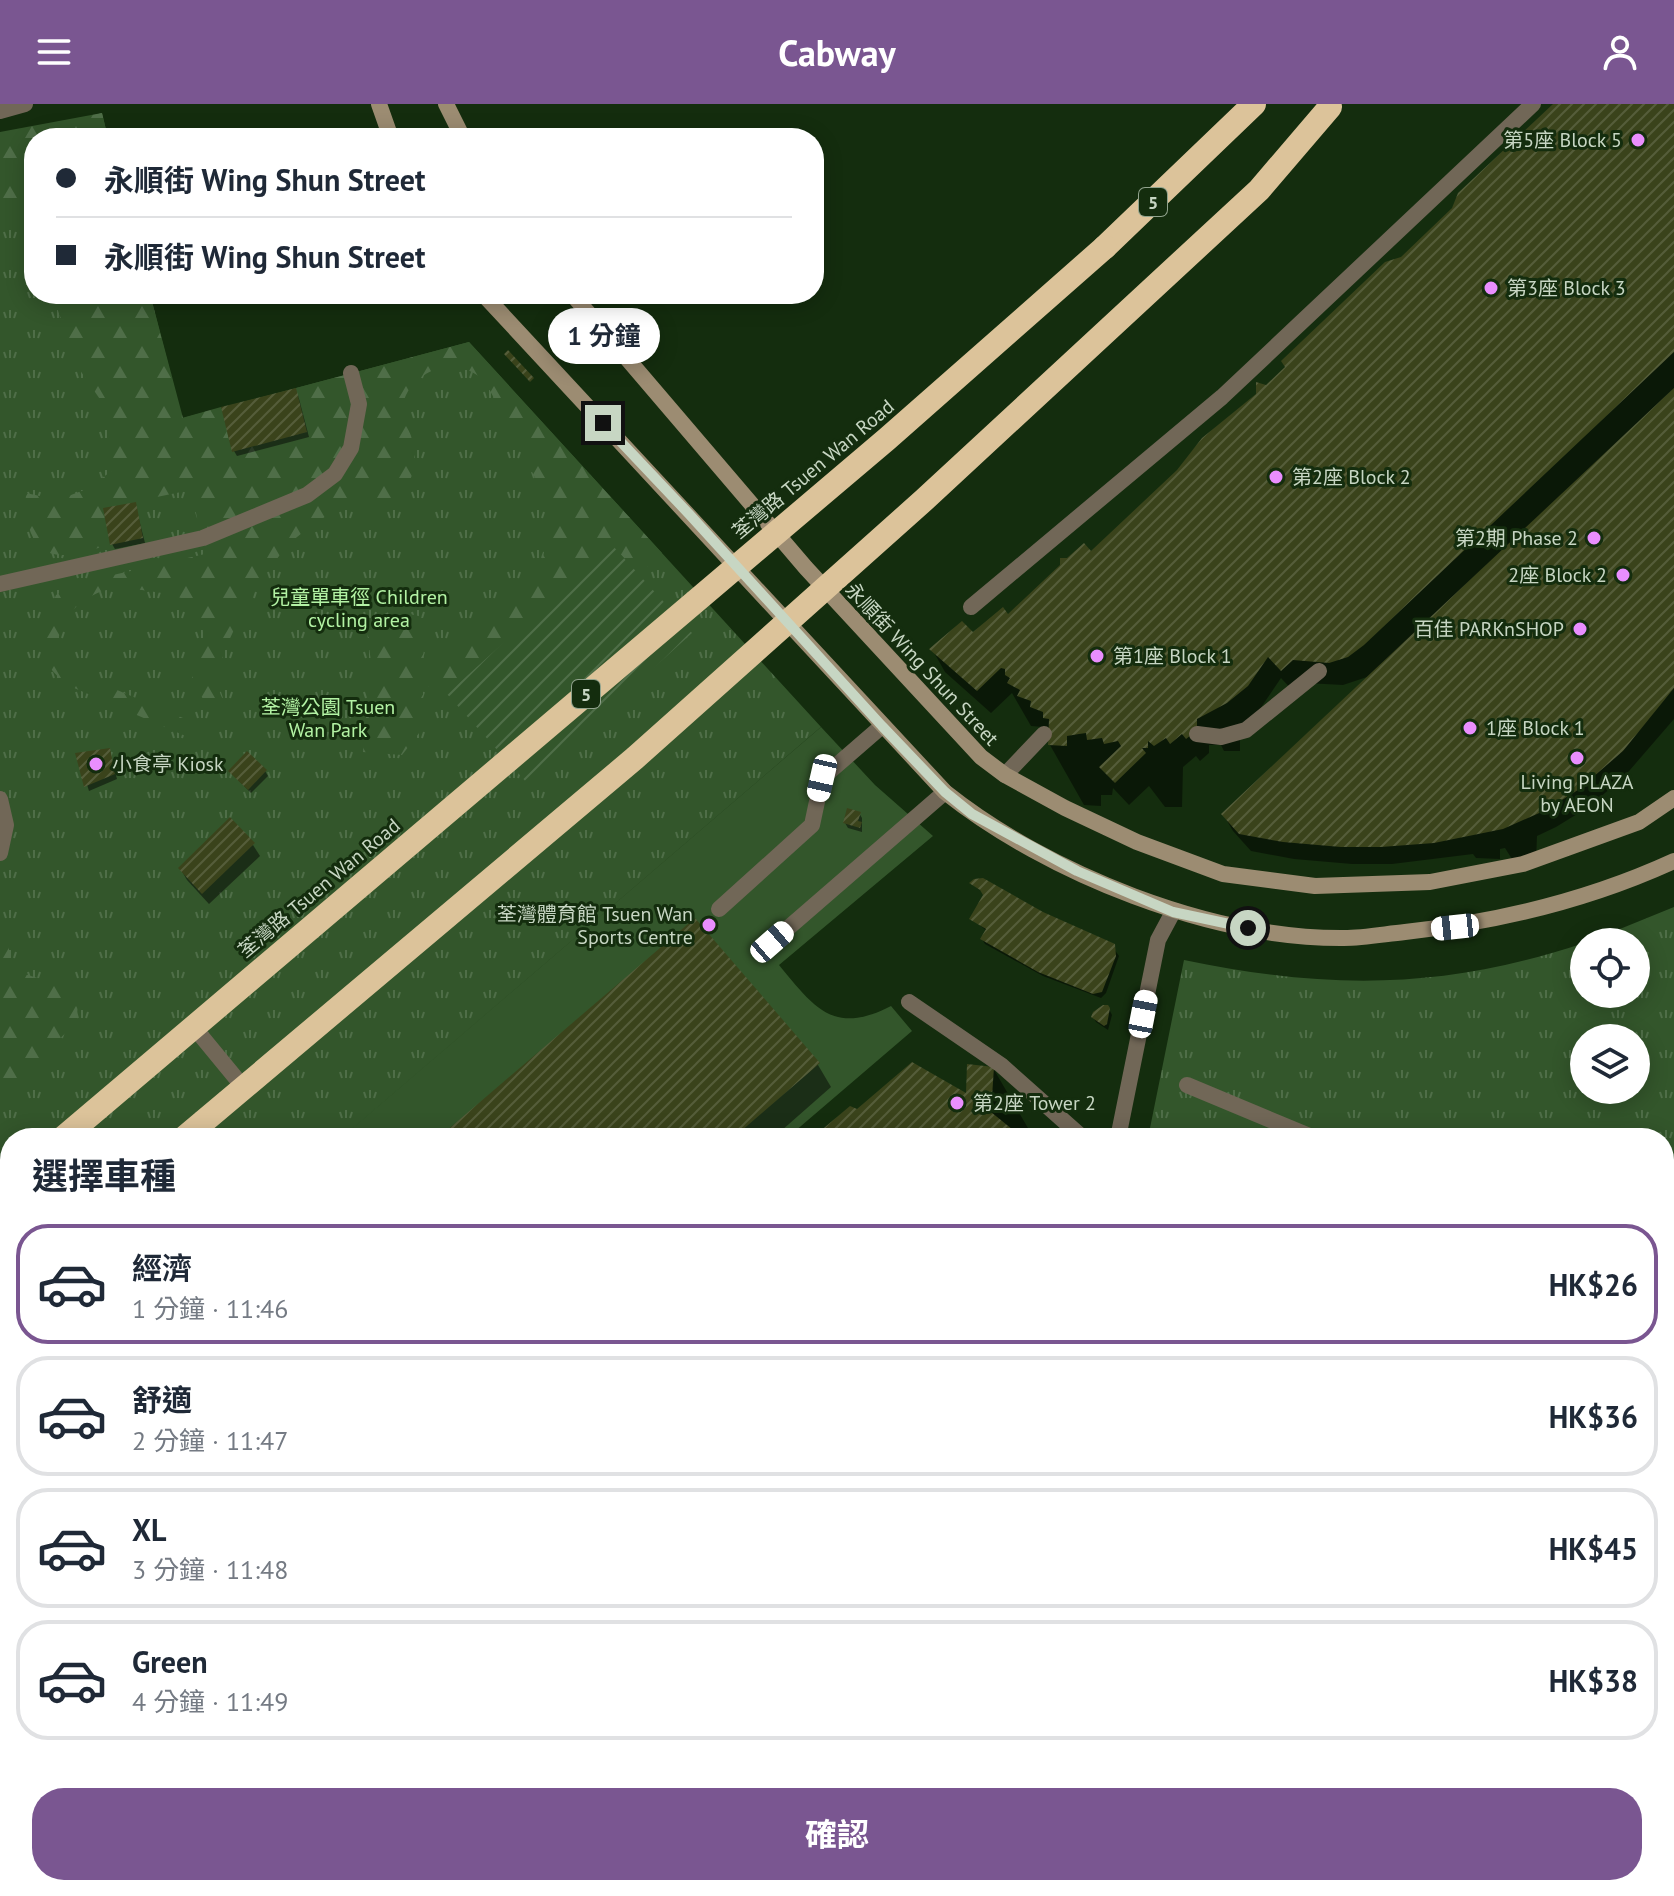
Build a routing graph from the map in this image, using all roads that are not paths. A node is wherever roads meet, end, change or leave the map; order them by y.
1 (25, 104) edge
2 (379, 104) edge
3 (446, 104) edge
4 (1254, 104) edge
5 (1533, 104) edge
6 (1332, 105) edge
7 (0, 111) edge
8 (387, 128) edge
9 (458, 128) edge
10 (492, 304) edge
11 (581, 304) edge
12 (351, 373) dead end
13 (0, 584) edge
14 (971, 607) dead end
15 (1319, 671) dead end
16 (882, 726) junction
17 (1044, 734) dead end
18 (1197, 734) dead end
19 (1005, 775) junction
20 (945, 792) junction
21 (1674, 798) edge
22 (0, 799) edge
23 (0, 853) edge
24 (1674, 861) edge
25 (719, 909) dead end
26 (1173, 912) junction
27 (772, 942) dead end
28 (909, 1002) dead end
29 (193, 1026) junction
30 (1187, 1085) dead end
31 (244, 1088) junction
32 (75, 1128) edge
33 (196, 1128) edge
34 (1072, 1128) edge
35 (1120, 1128) edge
36 (1290, 1128) edge

1 - 7 street
2 - 8 street
3 - 9 street
4 - 29 highway, 荃灣路 Tsuen Wan Road / 5, bridge
5 - 14 street
6 - 31 highway, bridge
10 - 16 street
11 - 19 street, 永順街 Wing Shun Street
12 - 13 street
15 - 18 street
16 - 20 street
16 - 25 street
17 - 19 street
19 - 21 street, 永順街 Wing Shun Street
20 - 26 street
20 - 27 street
22 - 23 street
24 - 26 street
26 - 35 street
28 - 34 street
29 - 31 street
29 - 32 highway, 荃灣路 Tsuen Wan Road / 5, bridge
30 - 36 street
31 - 33 highway, bridge

